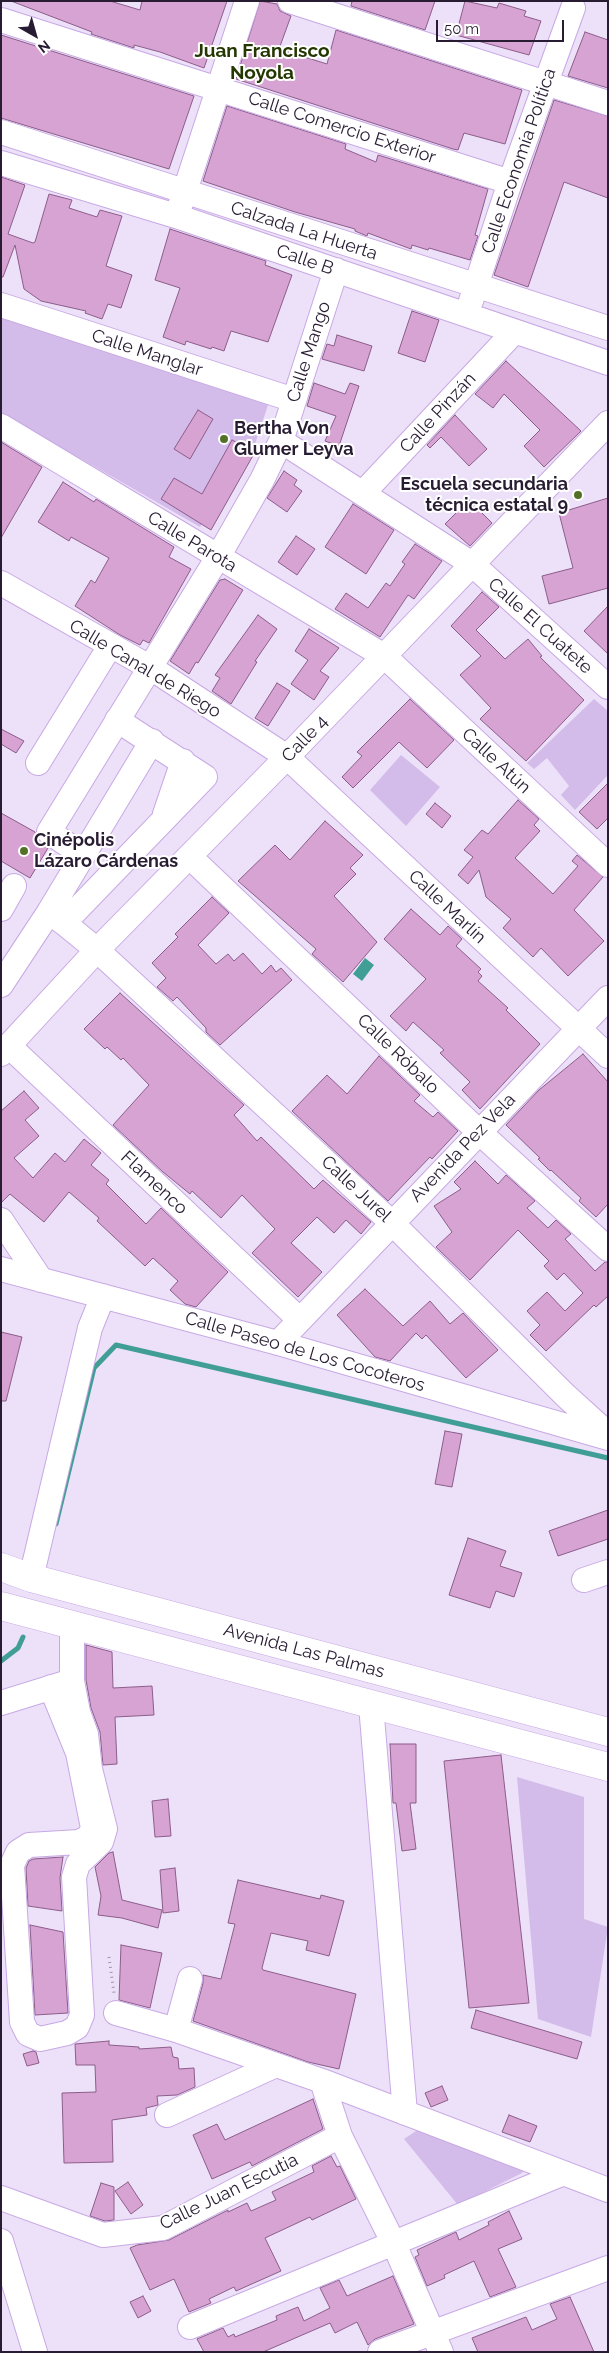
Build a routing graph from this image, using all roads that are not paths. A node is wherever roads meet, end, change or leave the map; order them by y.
1 (247, 1) edge
2 (290, 1) edge
3 (573, 8) dead end
4 (1, 20) edge
5 (546, 84) junction
6 (218, 89) junction
7 (608, 103) edge
8 (1, 132) edge
9 (1, 163) edge
10 (510, 182) junction
11 (185, 191) junction
12 (176, 216) junction
13 (336, 270) junction
14 (475, 287) junction
15 (1, 305) edge
16 (467, 315) junction
17 (608, 328) edge
18 (513, 333) junction
19 (608, 363) edge
20 (294, 400) junction
21 (608, 423) edge
22 (1, 426) edge
23 (281, 441) junction
24 (362, 494) junction
25 (218, 558) junction
26 (472, 564) junction
27 (1, 583) edge
28 (110, 646) junction
29 (384, 656) junction
30 (150, 668) junction
31 (608, 687) edge
32 (117, 720) junction
33 (152, 741) junction
34 (287, 758) junction
35 (38, 763) dead end
36 (83, 854) junction
37 (190, 857) junction
38 (608, 865) edge
39 (14, 886) dead end
40 (1, 909) edge
41 (56, 917) junction
42 (97, 950) junction
43 (1, 985) edge
44 (608, 998) edge
45 (577, 1029) junction
46 (5, 1050) edge
47 (608, 1056) edge
48 (479, 1132) junction
49 (1, 1220) edge
50 (392, 1223) junction
51 (608, 1249) edge
52 (1, 1269) edge
53 (41, 1280) junction
54 (103, 1296) junction
55 (300, 1320) junction
56 (278, 1343) junction
57 (608, 1436) edge
58 (1, 1567) edge
59 (608, 1572) edge
60 (31, 1578) junction
61 (584, 1580) dead end
62 (1, 1606) edge
63 (72, 1625) junction
64 (62, 1684) junction
65 (1, 1703) edge
66 (371, 1704) junction
67 (608, 1732) edge
68 (608, 1768) edge
69 (190, 1979) dead end
70 (116, 2013) road end
71 (176, 2030) junction
72 (276, 2065) junction
73 (322, 2081) junction
74 (405, 2114) junction
75 (167, 2115) dead end
76 (340, 2136) junction
77 (564, 2174) junction
78 (608, 2190) edge
79 (1, 2198) edge
80 (1, 2240) edge
81 (394, 2244) junction
82 (608, 2268) edge
83 (190, 2327) dead end
84 (437, 2341) edge
85 (34, 2352) edge
86 (380, 2352) edge

1 - 6 street
2 - 5 street
3 - 5 street, Calle Economía Política
4 - 6 street, Calle Comercio Exterior
5 - 7 street
5 - 10 street, Calle Economía Política
6 - 10 street, Calle Comercio Exterior
6 - 11 street
8 - 11 street, Calzada La Huerta
9 - 12 street, Calle B
10 - 14 street, Calle Economía Política
11 - 12 street
11 - 14 street, Calzada La Huerta
12 - 13 street, Calle B
13 - 16 street, Calle B
13 - 20 street, Calle Mango
14 - 16 street, Calle Economía Política
14 - 17 street, Calzada La Huerta
15 - 20 street, Calle Manglar
16 - 18 street, Calle B
18 - 19 street, Calle B
18 - 24 street, Calle Pinzán
20 - 23 street, Calle Mango
21 - 26 street, Calle 4
22 - 25 street, Calle Parota
23 - 24 street, Calle El Cuatete
23 - 25 street, Calle Mango
24 - 26 street, Calle El Cuatete
25 - 29 street, Calle Parota
25 - 30 street, Calle Mango
26 - 29 street, Calle 4
26 - 31 street, Calle El Cuatete
27 - 28 street, Calle Canal de Riego
28 - 30 street, Calle Canal de Riego
28 - 35 street
29 - 34 street, Calle 4
29 - 38 street, Calle Atún
30 - 32 street, Calle Mango
30 - 34 street, Calle Canal de Riego
32 - 33 street
32 - 36 street, Calle Mango
33 - 36 street
33 - 41 street
34 - 37 street, Calle 4
34 - 45 street, Calle Marlín
36 - 41 street
37 - 42 street, Calle 4
37 - 48 street, Calle Róbalo
39 - 40 street
41 - 42 street, Calle Jurel
41 - 43 street
42 - 46 street, Calle 4
42 - 50 street, Calle Jurel
44 - 45 street, Avenida Pez Vela
45 - 47 street, Calle Marlín
45 - 48 street, Avenida Pez Vela
46 - 55 street, Flamenco
48 - 50 street, Avenida Pez Vela
48 - 51 street, Calle Róbalo
49 - 53 street
50 - 55 street, Avenida Pez Vela
50 - 57 street, Calle Jurel
52 - 53 street, Calle Paseo de Los Cocoteros
53 - 54 street, Calle Paseo de Los Cocoteros
54 - 56 street, Calle Paseo de Los Cocoteros
54 - 60 street
55 - 56 street, Avenida Pez Vela
56 - 57 street, Calle Paseo de Los Cocoteros
58 - 60 main road, Avenida Las Palmas
59 - 61 street
60 - 67 main road, Avenida Las Palmas
62 - 63 main road, Avenida Las Palmas
63 - 64 street
63 - 66 main road, Avenida Las Palmas
64 - 64 street
64 - 65 street
66 - 68 main road, Avenida Las Palmas
66 - 74 street
69 - 71 street
70 - 71 street
71 - 72 street
72 - 73 street
72 - 75 street
73 - 74 street
73 - 76 street
74 - 77 street
76 - 79 street, Calle Juan Escutia
76 - 81 street
77 - 78 street
77 - 81 street
80 - 85 street
81 - 83 street
81 - 84 street
82 - 84 street
84 - 86 street

